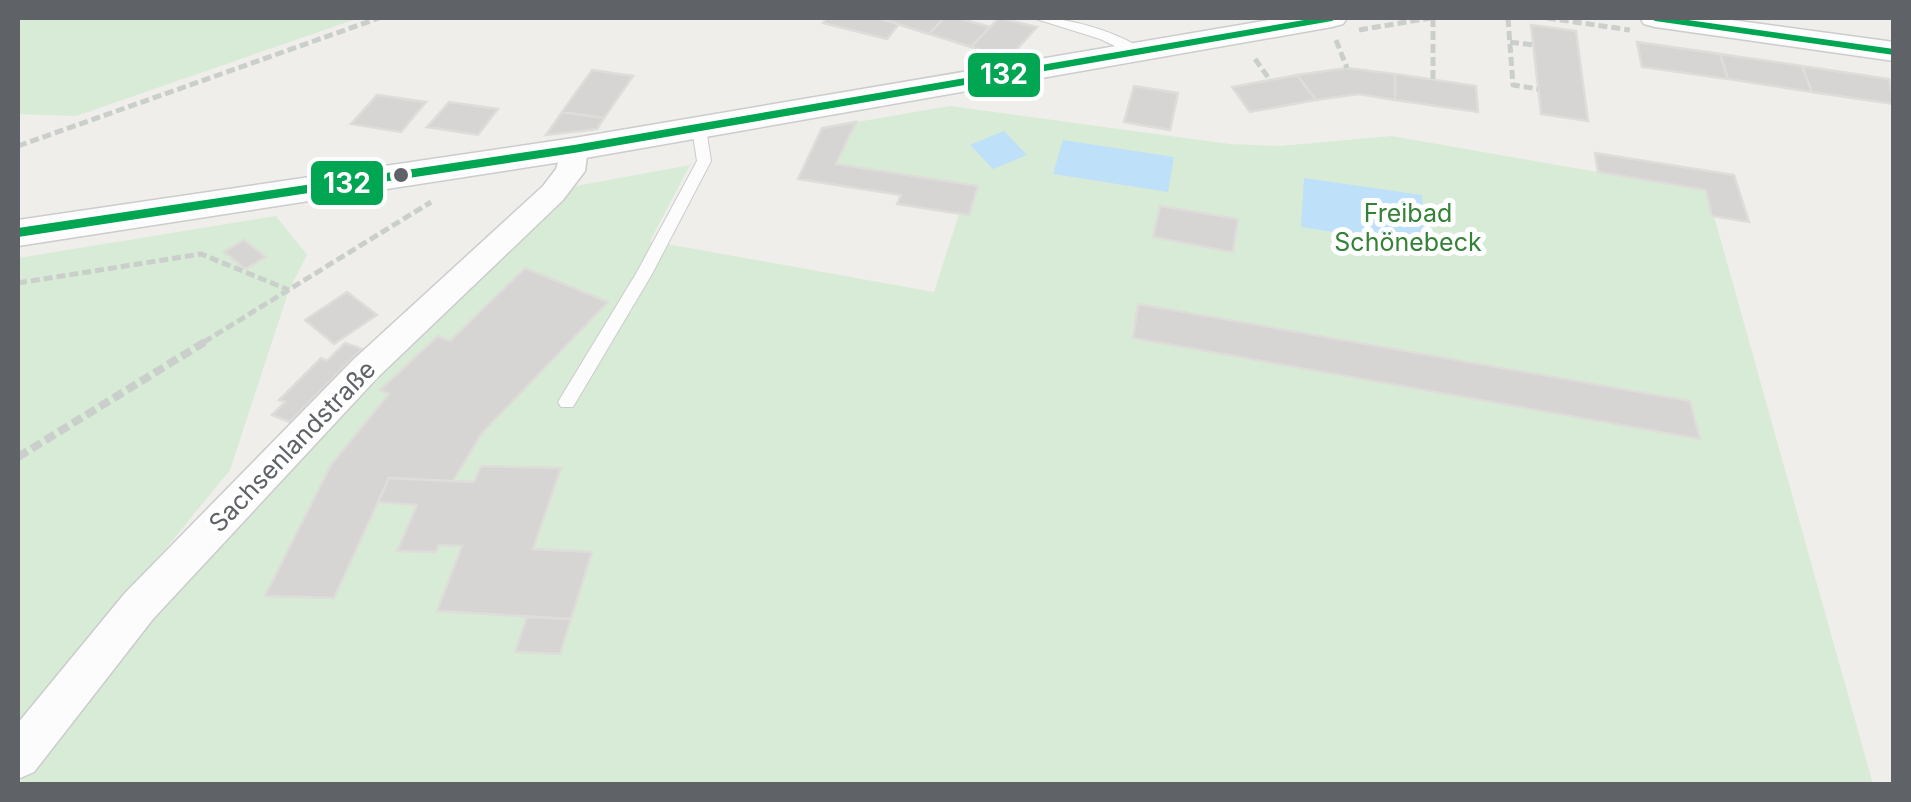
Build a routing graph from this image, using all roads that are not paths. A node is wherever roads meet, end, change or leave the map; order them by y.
1 (1039, 18) edge
2 (1655, 18) edge
3 (1333, 26) edge
4 (1138, 52) junction
5 (1894, 52) edge
6 (699, 128) junction
7 (574, 149) junction
8 (18, 233) edge
9 (566, 402) dead end
10 (18, 757) edge

1 - 4 lane
2 - 5 street
3 - 4 street
4 - 6 street
6 - 7 street
6 - 9 lane
7 - 8 street
7 - 10 street, Sachsenlandstraße

